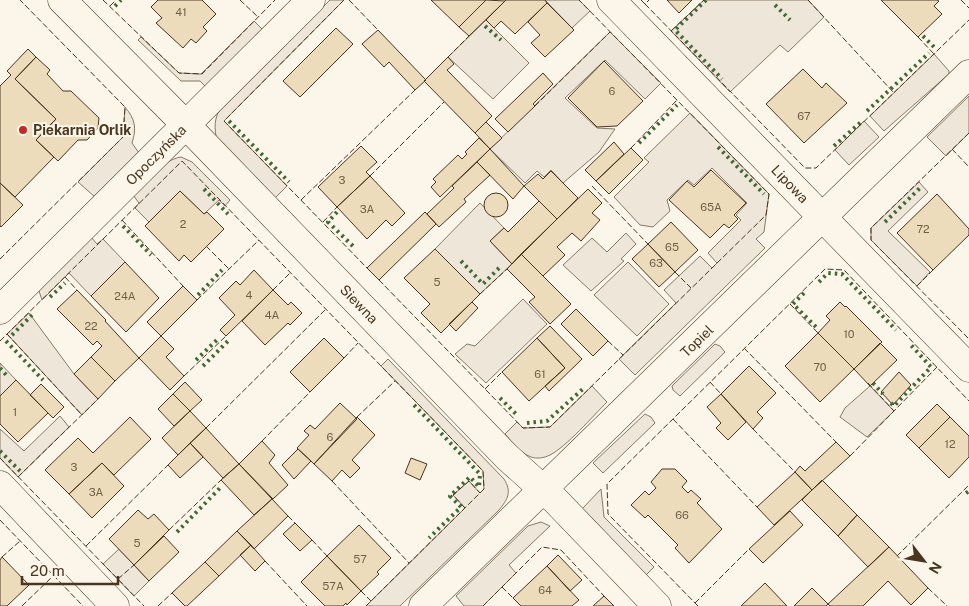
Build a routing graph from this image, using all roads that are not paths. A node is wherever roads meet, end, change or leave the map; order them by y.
1 (62, 0) edge
2 (311, 0) edge
3 (611, 0) edge
4 (969, 74) edge
5 (186, 125) junction
6 (823, 217) junction
7 (0, 310) edge
8 (969, 368) edge
9 (0, 485) edge
10 (543, 490) junction
11 (115, 606) edge
12 (423, 606) edge
13 (657, 606) edge

1 - 5 street, Siewna
2 - 5 street, Opoczyńska
3 - 6 street, Lipowa
4 - 6 street, Topiel
5 - 7 street, Opoczyńska
5 - 10 street, Siewna
6 - 8 street, Lipowa
6 - 10 street, Topiel
9 - 11 street
10 - 12 street, Topiel
10 - 13 street, Siewna

